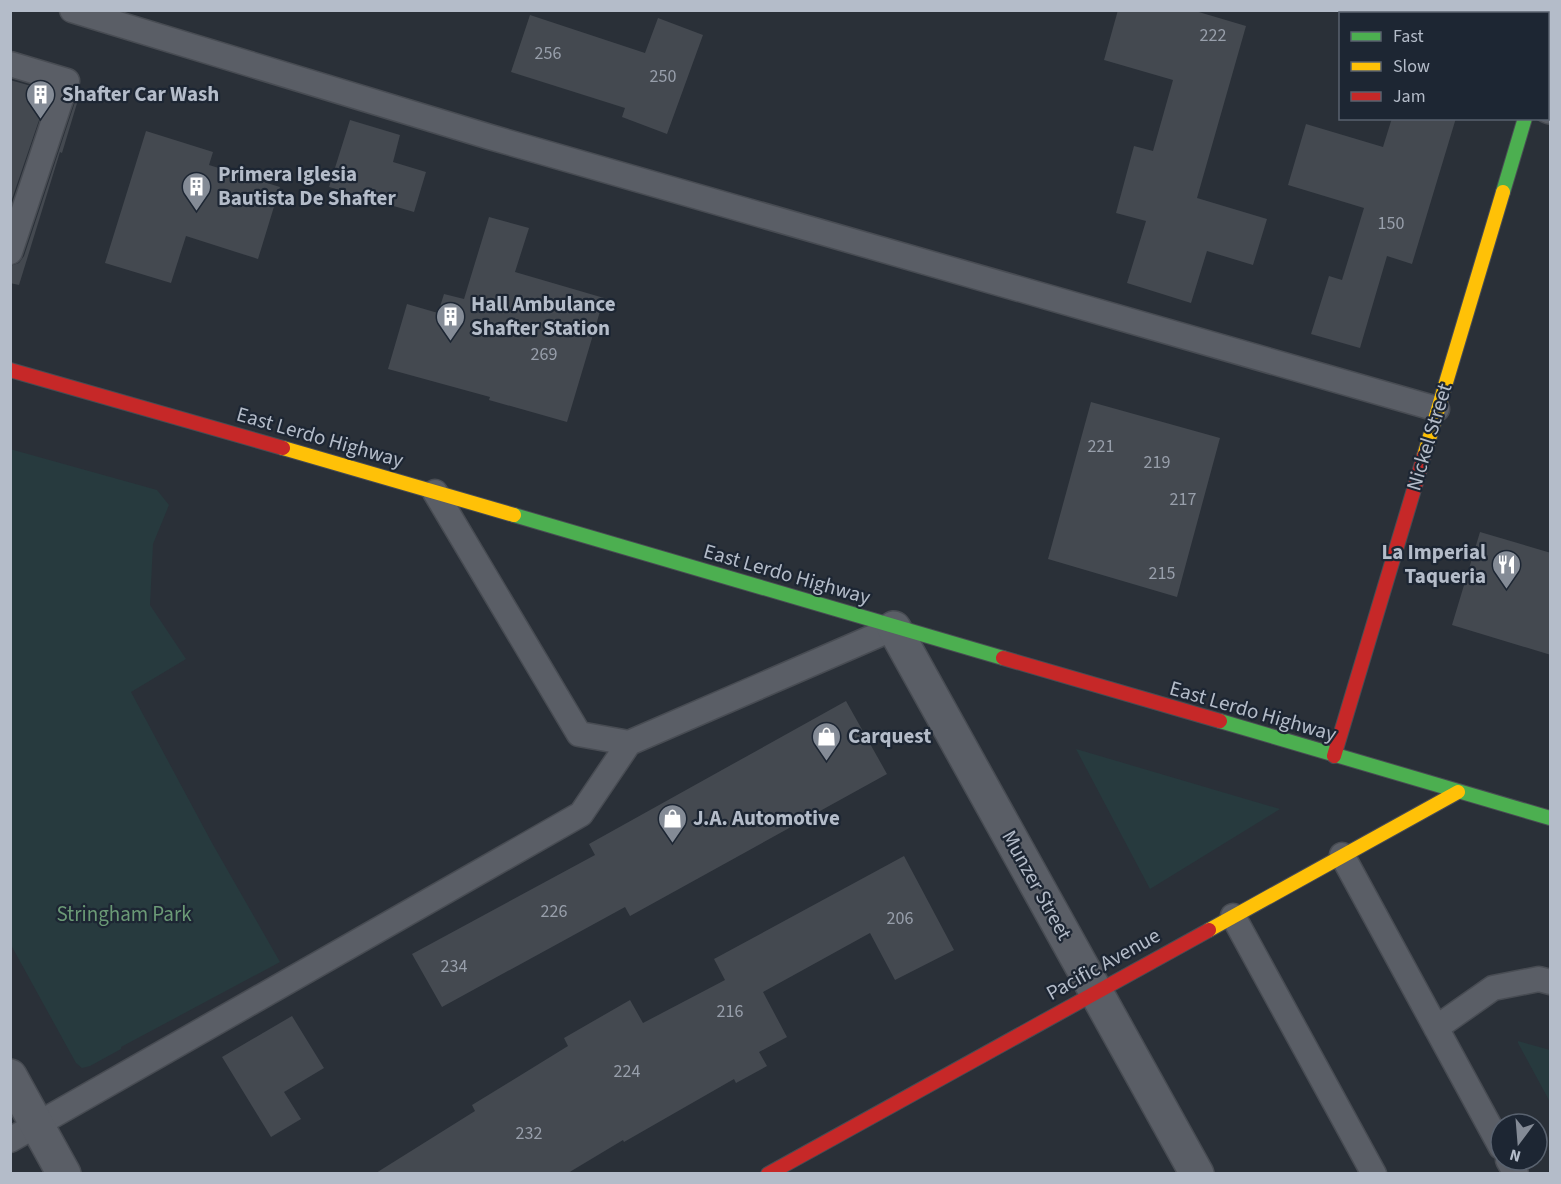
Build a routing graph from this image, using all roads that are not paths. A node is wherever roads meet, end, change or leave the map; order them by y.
1 (72, 10) edge
2 (10, 64) edge
3 (1524, 120) edge
4 (10, 252) edge
5 (10, 370) edge
6 (1437, 409) junction
7 (435, 492) junction
8 (894, 628) junction
9 (629, 743) junction
10 (1334, 756) junction
11 (1458, 792) junction
12 (1551, 818) edge
13 (1342, 855) junction
14 (1233, 916) junction
15 (1551, 982) edge
16 (1096, 992) junction
17 (1436, 1028) junction
18 (10, 1076) edge
19 (1489, 1125) edge
20 (24, 1133) edge
21 (64, 1173) edge
22 (768, 1173) edge
23 (1197, 1173) edge
24 (1374, 1173) edge

1 - 6 lane
2 - 4 lane
3 - 6 main road, Nickel Street
5 - 7 main road, East Lerdo Highway
6 - 10 main road, Nickel Street
7 - 8 main road, East Lerdo Highway
7 - 9 lane
8 - 9 lane
8 - 10 main road, East Lerdo Highway
8 - 16 street, Munzer Street
9 - 20 lane
10 - 11 main road, East Lerdo Highway
11 - 12 main road, East Lerdo Highway
11 - 13 main road, Pacific Avenue
13 - 14 main road, Pacific Avenue
13 - 17 lane
14 - 16 main road, Pacific Avenue
14 - 24 lane
15 - 17 lane
16 - 22 main road, Pacific Avenue
16 - 23 street, Munzer Street
17 - 19 lane
18 - 20 street
20 - 21 street

